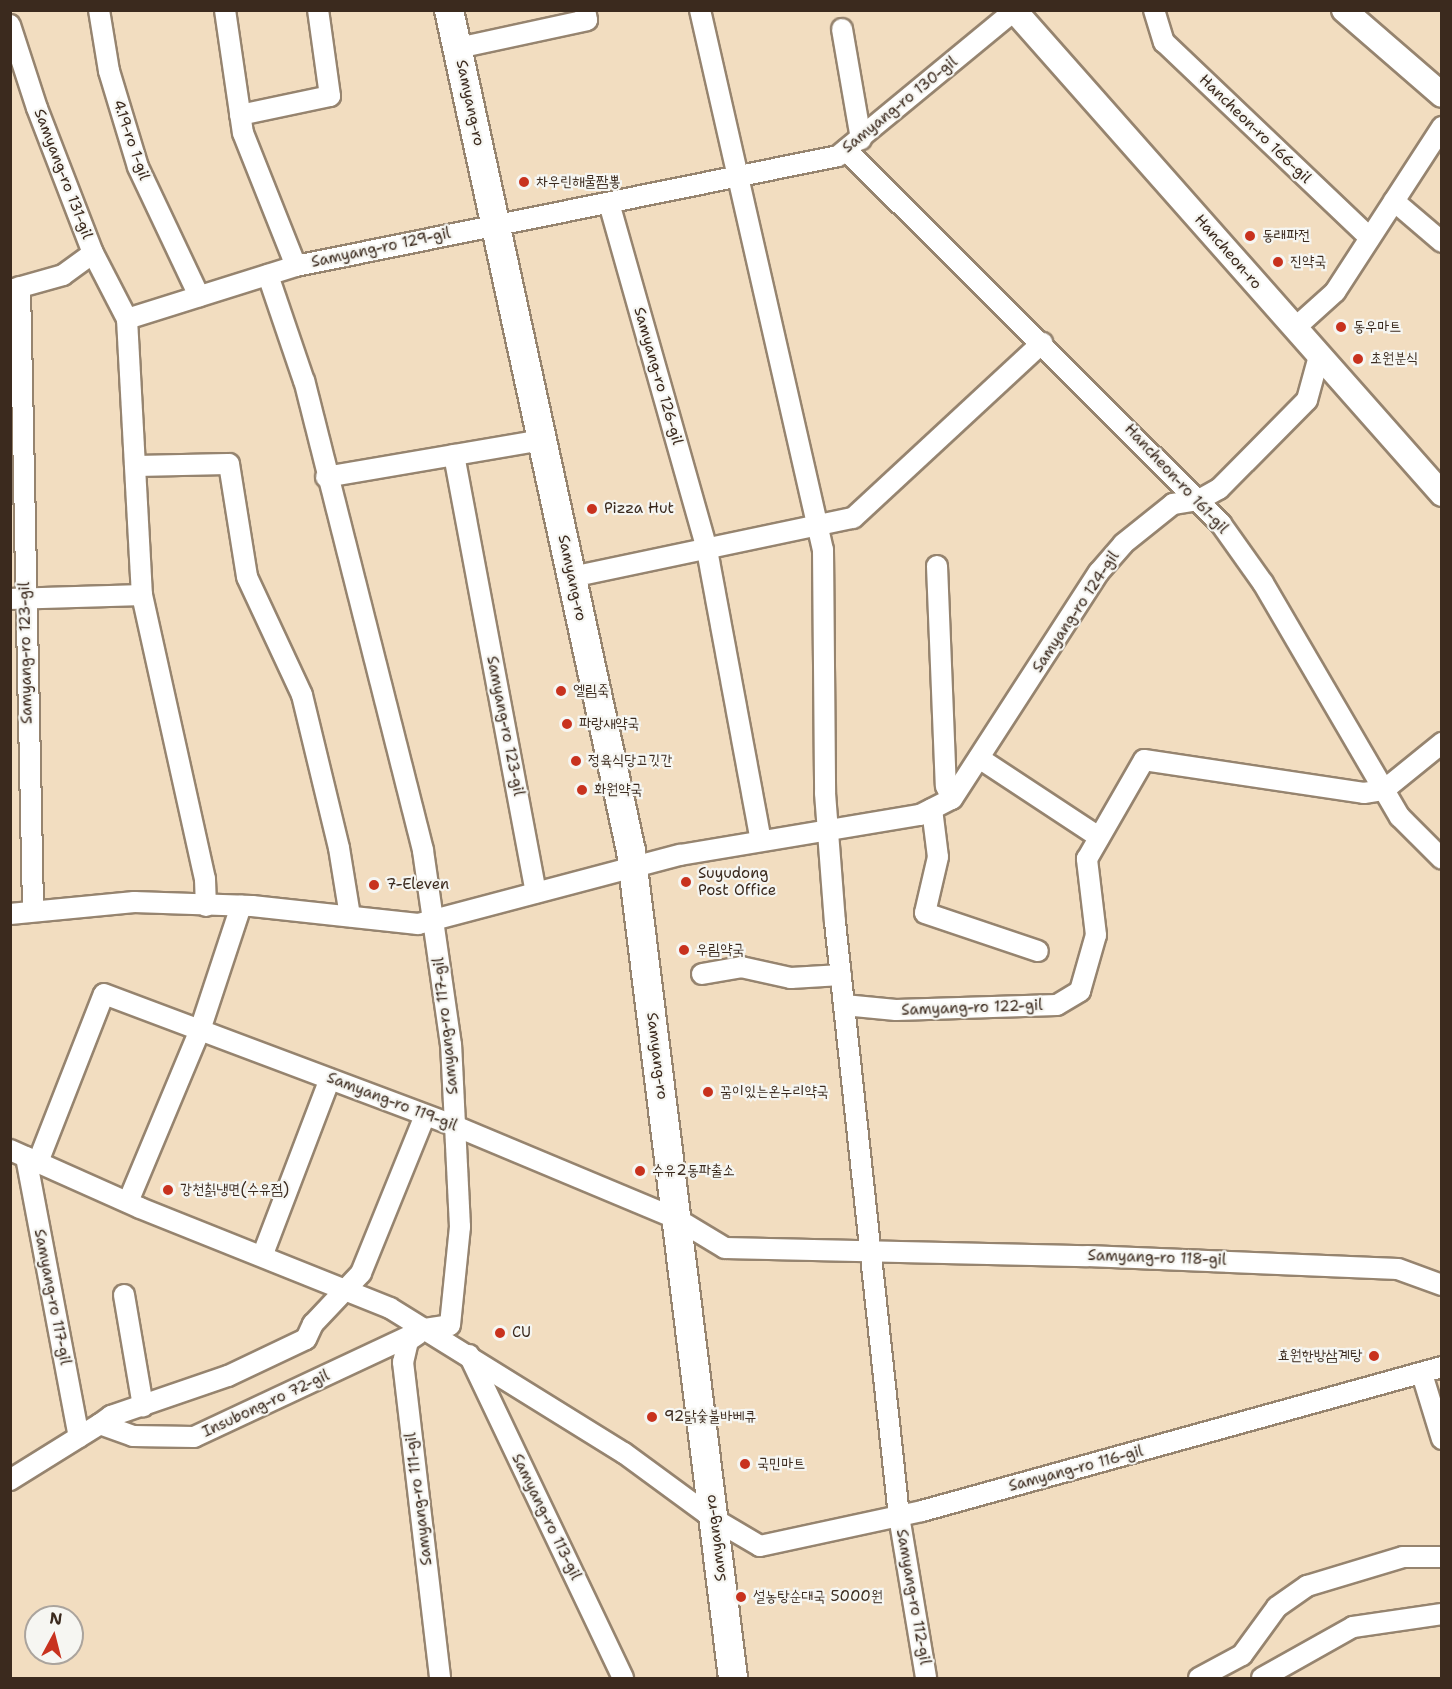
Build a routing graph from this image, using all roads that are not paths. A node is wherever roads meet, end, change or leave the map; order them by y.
1 (99, 10) edge
2 (225, 10) edge
3 (318, 10) edge
4 (450, 10) edge
5 (585, 10) edge
6 (700, 10) edge
7 (1154, 10) edge
8 (1344, 10) edge
9 (1014, 11) edge
10 (10, 25) edge
11 (842, 29) dead end
12 (458, 48) junction
13 (1439, 88) edge
14 (240, 115) junction
15 (1442, 127) edge
16 (854, 144) junction
17 (738, 177) junction
18 (1394, 201) junction
19 (609, 203) junction
20 (496, 225) junction
21 (1370, 238) junction
22 (1442, 242) edge
23 (93, 253) junction
24 (296, 266) junction
25 (268, 275) junction
26 (15, 289) edge
27 (199, 296) junction
28 (127, 319) junction
29 (1295, 328) junction
30 (1042, 343) junction
31 (1319, 356) junction
32 (542, 440) junction
33 (454, 455) junction
34 (135, 466) junction
35 (326, 477) junction
36 (1442, 494) edge
37 (1199, 500) junction
38 (818, 528) junction
39 (707, 550) junction
40 (937, 566) dead end
41 (572, 577) junction
42 (142, 595) junction
43 (18, 598) edge
44 (1442, 743) edge
45 (979, 758) junction
46 (1384, 790) junction
47 (952, 799) junction
48 (932, 809) junction
49 (828, 829) junction
50 (1099, 837) junction
51 (761, 840) junction
52 (1442, 859) edge
53 (633, 867) junction
54 (536, 892) junction
55 (206, 906) junction
56 (240, 906) junction
57 (33, 910) junction
58 (10, 914) edge
59 (350, 916) junction
60 (434, 917) junction
61 (1038, 951) dead end
62 (702, 974) dead end
63 (841, 975) junction
64 (844, 1005) junction
65 (200, 1030) junction
66 (330, 1079) junction
67 (425, 1115) junction
68 (455, 1126) junction
69 (25, 1156) edge
70 (128, 1202) junction
71 (677, 1219) junction
72 (870, 1250) junction
73 (263, 1254) junction
74 (1442, 1284) edge
75 (344, 1288) junction
76 (124, 1295) dead end
77 (425, 1329) junction
78 (469, 1355) junction
79 (1442, 1367) edge
80 (1422, 1374) junction
81 (143, 1406) junction
82 (100, 1424) junction
83 (79, 1437) junction
84 (1442, 1439) edge
85 (10, 1480) edge
86 (899, 1516) junction
87 (714, 1519) junction
88 (1442, 1557) edge
89 (1442, 1614) edge
90 (440, 1678) edge
91 (623, 1678) edge
92 (733, 1678) edge
93 (926, 1678) edge
94 (1199, 1678) edge
95 (1262, 1678) edge

1 - 27 street, 4.19-ro 1-gil
2 - 14 street
3 - 14 street
4 - 12 main road, Samyang-ro
5 - 12 street, Samyang-ro
6 - 17 street
7 - 21 street, Hancheon-ro 166-gil
8 - 13 street
9 - 16 street, Samyang-ro 130-gil
9 - 29 street, Hancheon-ro
10 - 23 street, Samyang-ro 131-gil
11 - 16 street
12 - 20 main road, Samyang-ro
14 - 24 street
15 - 18 street
16 - 17 street, Samyang-ro 130-gil
16 - 30 street, Hancheon-ro 161-gil
17 - 19 street, Samyang-ro 130-gil
17 - 38 street
18 - 21 street
18 - 22 street
19 - 20 street, Samyang-ro 130-gil
19 - 39 street, Samyang-ro 126-gil
20 - 24 street, Samyang-ro 129-gil
20 - 32 main road, Samyang-ro
21 - 29 street
23 - 26 street, Samyang-ro 123-gil
23 - 28 street, Samyang-ro 131-gil
24 - 25 street, Samyang-ro 129-gil
25 - 27 street, Samyang-ro 129-gil
25 - 35 street
26 - 43 street, Samyang-ro 123-gil
27 - 28 street, Samyang-ro 129-gil
28 - 34 street
29 - 31 street, Hancheon-ro
30 - 37 street, Hancheon-ro 161-gil
30 - 38 street
31 - 36 street, Hancheon-ro
31 - 37 street, Samyang-ro 124-gil
32 - 33 street
32 - 41 main road, Samyang-ro
33 - 35 street
33 - 54 street, Samyang-ro 123-gil
34 - 42 street
34 - 59 street
35 - 60 street
37 - 45 street, Samyang-ro 124-gil
37 - 46 street, Hancheon-ro 161-gil
38 - 39 street
38 - 49 street
39 - 41 street
39 - 51 street
40 - 47 street
41 - 53 main road, Samyang-ro
42 - 43 street
42 - 55 street
43 - 57 street, Samyang-ro 123-gil
44 - 46 street
45 - 47 street, Samyang-ro 124-gil
45 - 50 street
46 - 50 street, Samyang-ro 122-gil
46 - 52 street, Hancheon-ro 161-gil
47 - 48 street
48 - 49 street
48 - 61 street
49 - 51 street
49 - 63 street
50 - 64 street, Samyang-ro 122-gil
51 - 53 street
53 - 54 street
53 - 71 main road, Samyang-ro
54 - 60 street
55 - 56 street
55 - 57 street
56 - 59 street
56 - 65 street
57 - 58 street
59 - 60 street
60 - 68 street, Samyang-ro 117-gil
62 - 63 street
63 - 64 street
64 - 72 street
65 - 66 street, Samyang-ro 119-gil
65 - 69 street, Samyang-ro 119-gil
65 - 70 street
66 - 67 street, Samyang-ro 119-gil
66 - 73 street
67 - 68 street, Samyang-ro 119-gil
67 - 75 street
68 - 71 street, Samyang-ro 119-gil
68 - 77 street, Samyang-ro 117-gil
69 - 70 street
69 - 83 street, Samyang-ro 117-gil
70 - 73 street
71 - 72 street, Samyang-ro 118-gil
71 - 87 main road, Samyang-ro
72 - 74 street, Samyang-ro 118-gil
72 - 86 street
73 - 75 street
75 - 77 street
75 - 81 street
76 - 81 street
77 - 78 street
77 - 82 street, Insubong-ro 72-gil
77 - 90 street, Samyang-ro 111-gil
78 - 87 street
78 - 91 street, Samyang-ro 113-gil
79 - 80 street, Samyang-ro 116-gil
80 - 84 street
80 - 86 street, Samyang-ro 116-gil
81 - 82 street
82 - 83 street
83 - 85 street
86 - 87 street, Samyang-ro 116-gil
86 - 93 street, Samyang-ro 112-gil
87 - 92 main road, Samyang-ro
88 - 94 street
89 - 95 street

